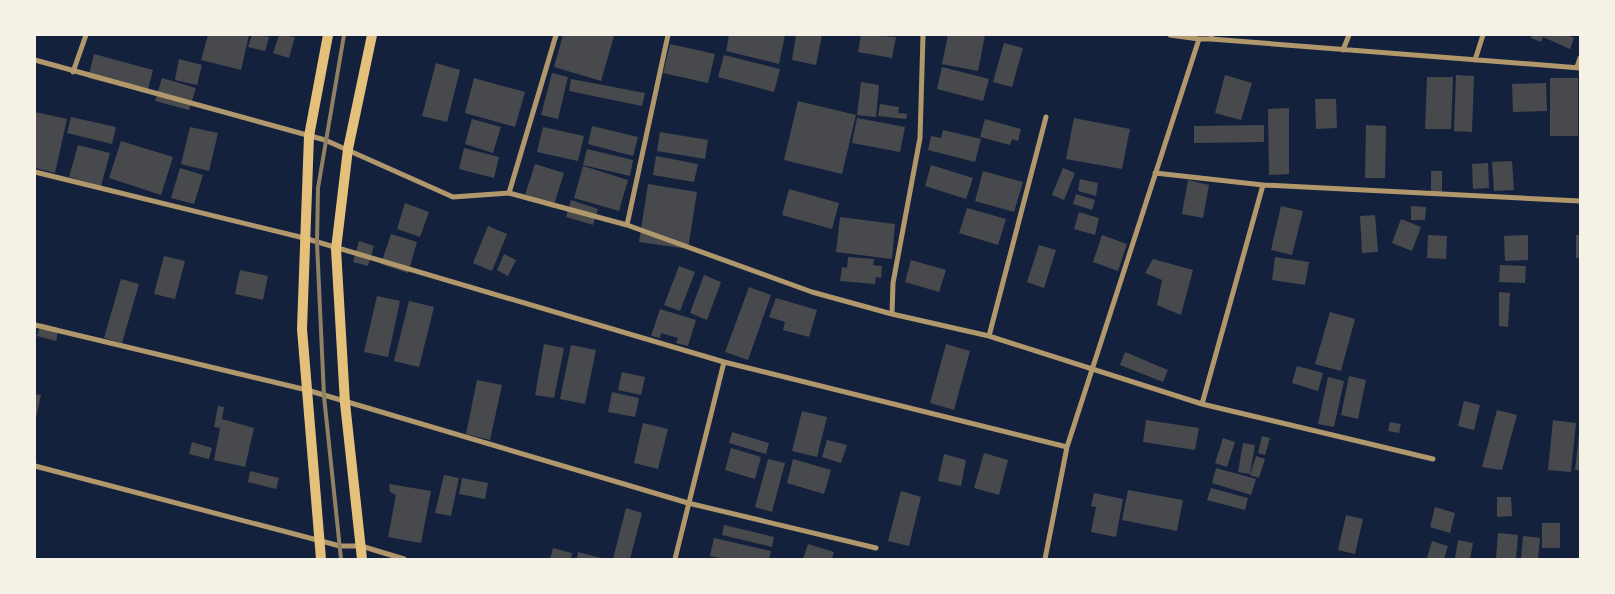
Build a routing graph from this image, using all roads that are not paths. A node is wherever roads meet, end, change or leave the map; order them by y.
1 (86, 35) edge
2 (328, 35) edge
3 (372, 35) edge
4 (556, 35) edge
5 (668, 35) edge
6 (923, 35) edge
7 (1170, 35) edge
8 (1349, 35) edge
9 (1483, 35) edge
10 (1211, 37) edge
11 (1199, 39) junction
12 (1343, 50) junction
13 (1580, 58) edge
14 (35, 60) edge
15 (1475, 60) junction
16 (1578, 68) edge
17 (73, 72) junction
18 (1046, 116) dead end
19 (309, 136) junction
20 (348, 149) junction
21 (35, 172) edge
22 (1155, 174) junction
23 (1263, 185) junction
24 (509, 193) junction
25 (1580, 201) edge
26 (627, 225) junction
27 (304, 238) junction
28 (336, 249) junction
29 (892, 314) junction
30 (35, 325) edge
31 (989, 336) junction
32 (724, 362) junction
33 (1092, 369) junction
34 (307, 390) junction
35 (345, 403) junction
36 (1202, 404) junction
37 (1067, 448) junction
38 (1433, 459) dead end
39 (35, 466) edge
40 (688, 503) junction
41 (319, 540) junction
42 (361, 546) junction
43 (876, 548) dead end
44 (321, 559) edge
45 (362, 559) edge
46 (404, 559) edge
47 (675, 559) edge
48 (1045, 559) edge

1 - 17 street
2 - 19 main road
3 - 20 main road
4 - 24 street
5 - 26 street
6 - 29 street
7 - 11 street
8 - 12 street
9 - 15 street
10 - 11 street
10 - 12 street
11 - 22 street
12 - 15 street
13 - 16 street
14 - 17 street
15 - 16 street
17 - 19 street
18 - 31 street
19 - 20 street
19 - 27 main road
20 - 24 street
20 - 28 main road
21 - 27 street
22 - 23 street
22 - 33 street
23 - 25 street
23 - 36 street
24 - 26 street
26 - 29 street
27 - 28 street
27 - 34 main road
28 - 32 street
28 - 35 main road
29 - 31 street
30 - 34 street
31 - 33 street
32 - 37 street
32 - 40 street
33 - 36 street
33 - 37 street
34 - 35 street
34 - 41 main road
35 - 40 street
35 - 42 main road
36 - 38 street
37 - 48 street
39 - 41 street
40 - 43 street
40 - 47 street
41 - 42 street
41 - 44 main road
42 - 45 main road
42 - 46 street

